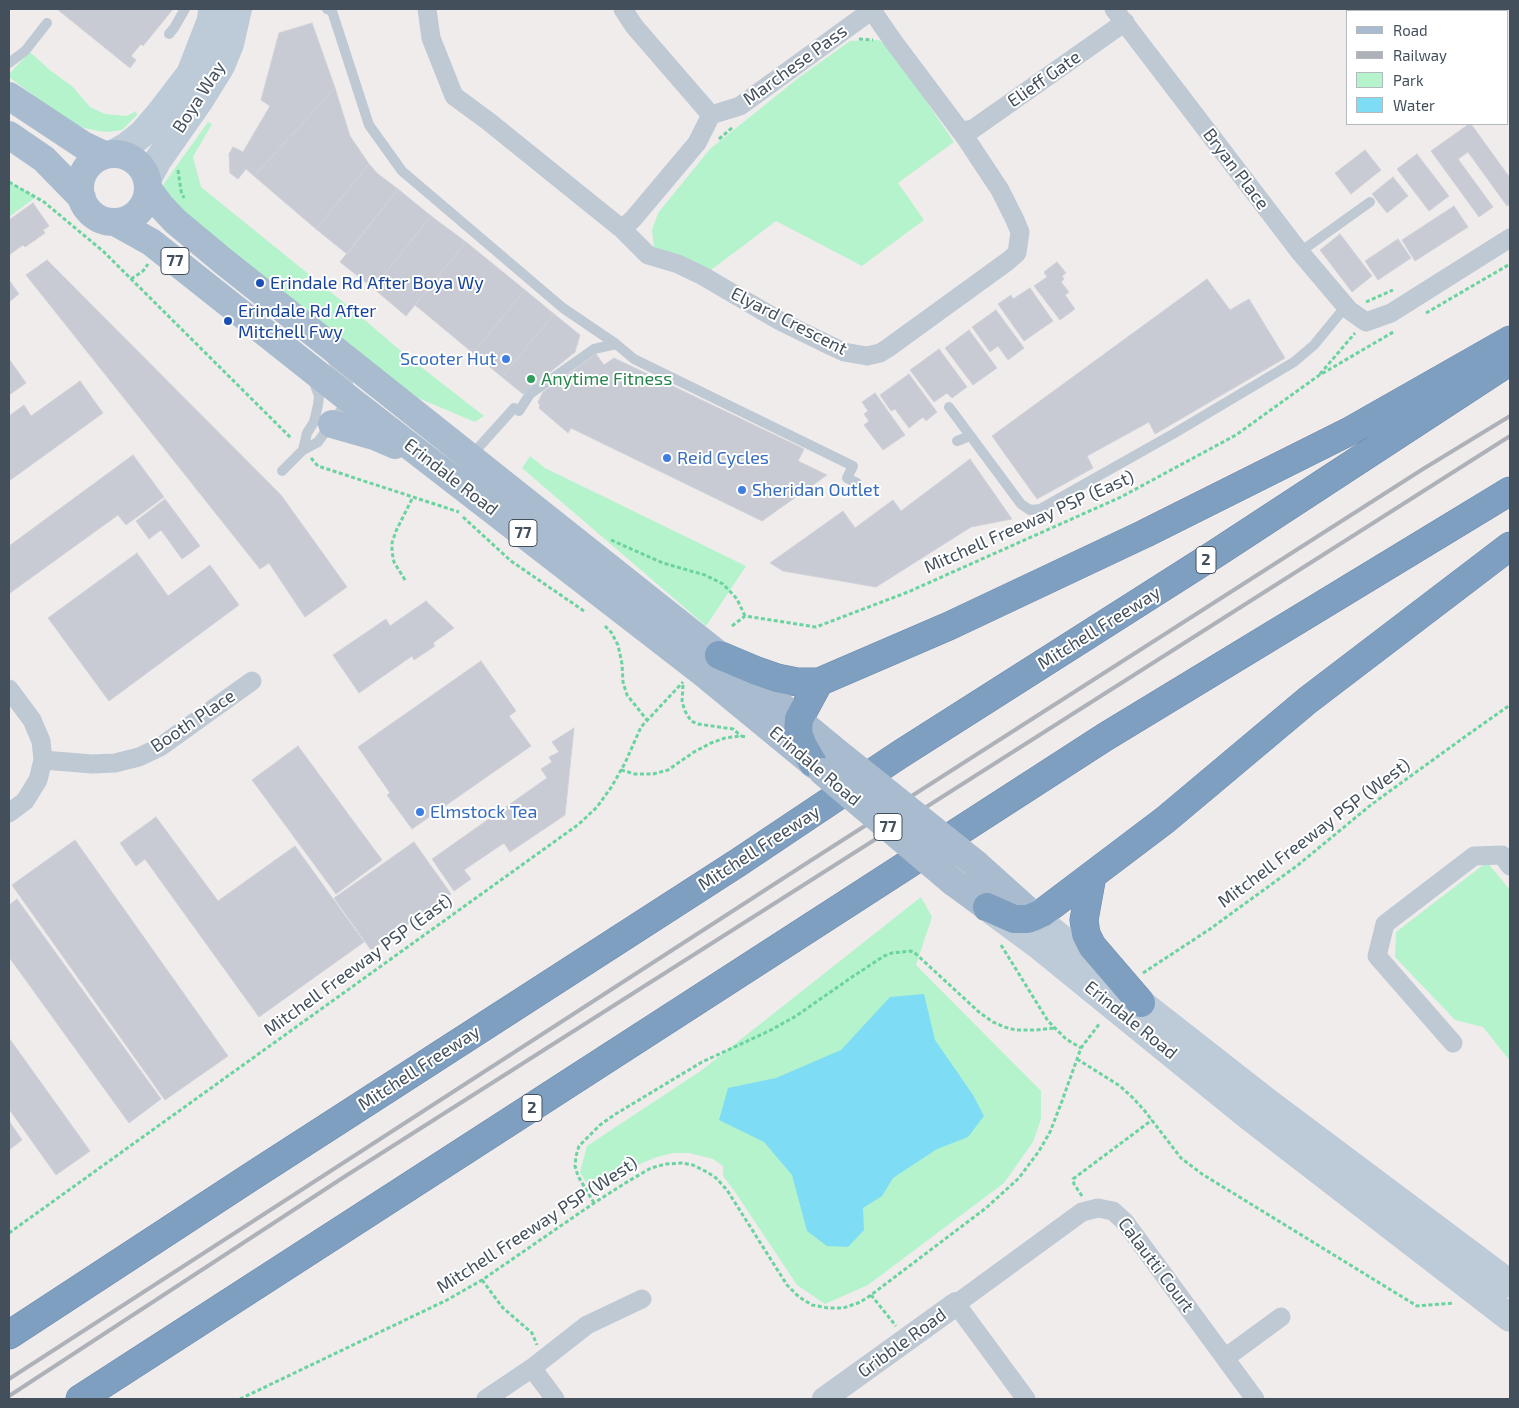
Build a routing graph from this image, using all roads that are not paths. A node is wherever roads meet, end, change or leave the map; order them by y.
1 (185, 9) edge
2 (212, 9) edge
3 (238, 9) edge
4 (327, 9) edge
5 (427, 9) edge
6 (623, 9) edge
7 (871, 9) edge
8 (1120, 16) edge
9 (47, 23) dead end
10 (170, 34) dead end
11 (9, 63) edge
12 (9, 96) edge
13 (711, 115) junction
14 (961, 131) junction
15 (9, 135) edge
16 (109, 155) junction
17 (148, 184) junction
18 (82, 198) junction
19 (1370, 202) dead end
20 (115, 222) junction
21 (622, 229) junction
22 (1510, 238) edge
23 (1299, 252) junction
24 (1352, 303) junction
25 (317, 336) junction
26 (1510, 340) edge
27 (616, 344) junction
28 (1510, 361) edge
29 (306, 365) junction
30 (349, 399) junction
31 (949, 407) dead end
32 (332, 424) junction
33 (970, 436) junction
34 (957, 441) dead end
35 (303, 450) junction
36 (470, 457) junction
37 (427, 458) junction
38 (282, 471) dead end
39 (857, 483) dead end
40 (1510, 491) edge
41 (1510, 546) edge
42 (719, 655) junction
43 (252, 681) dead end
44 (820, 682) junction
45 (9, 689) edge
46 (799, 719) junction
47 (43, 760) junction
48 (827, 764) junction
49 (9, 813) edge
50 (1510, 866) edge
51 (1092, 876) junction
52 (987, 907) junction
53 (1035, 917) junction
54 (1140, 990) junction
55 (1453, 1043) dead end
56 (1510, 1284) edge
57 (642, 1300) dead end
58 (956, 1304) junction
59 (1281, 1317) dead end
60 (1510, 1318) edge
61 (9, 1335) edge
62 (1225, 1358) junction
63 (538, 1363) junction
64 (80, 1399) edge
65 (486, 1399) edge
66 (555, 1399) edge
67 (824, 1399) edge
68 (1026, 1399) edge
69 (1255, 1399) edge

1 - 10 lane
2 - 16 main road
3 - 17 main road, Boya Way
4 - 27 lane
5 - 21 street, Elyard Crescent
6 - 13 street
7 - 13 street, Marchese Pass
7 - 14 street, Elyard Crescent
8 - 14 street, Elieff Gate
8 - 23 street, Bryan Place
9 - 11 lane
12 - 16 main road, Erindale Road / 77
13 - 21 street
14 - 21 street, Elyard Crescent
15 - 18 main road, Erindale Road / 77
16 - 17 main road, Erindale Road / 77
16 - 18 main road
17 - 20 main road
17 - 25 main road, Erindale Road / 77
18 - 20 main road, Erindale Road / 77
19 - 23 lane
20 - 29 main road, Erindale Road / 77
22 - 24 street, Bryan Place
23 - 24 street, Bryan Place
24 - 33 lane
25 - 30 lane
25 - 36 main road, Erindale Road / 77
26 - 44 highway
27 - 36 lane
27 - 39 lane
28 - 61 highway, Mitchell Freeway / 2
29 - 30 main road, Erindale Road / 77
29 - 35 lane
30 - 32 lane
30 - 37 main road, Erindale Road / 77
31 - 33 lane
32 - 35 lane
32 - 37 main road
33 - 34 lane
35 - 38 lane
36 - 42 main road, Erindale Road / 77
37 - 48 main road, Erindale Road / 77
40 - 64 highway, 2
41 - 51 highway
42 - 44 highway
42 - 46 main road, Erindale Road / 77
43 - 47 street, Booth Place
44 - 46 highway
45 - 47 street
46 - 48 main road, Erindale Road / 77
47 - 49 street
48 - 52 main road, Erindale Road / 77, bridge
48 - 53 main road, Erindale Road / 77, bridge
50 - 55 street
51 - 53 highway
51 - 54 highway
52 - 53 highway
52 - 60 main road, Erindale Road / 77
53 - 54 main road, Erindale Road / 77
54 - 56 main road, Erindale Road / 77
57 - 63 street
58 - 62 street, Calautti Court
58 - 67 street, Gribble Road
58 - 68 street
59 - 62 street
62 - 69 street, Calautti Court
63 - 65 street
63 - 66 street

